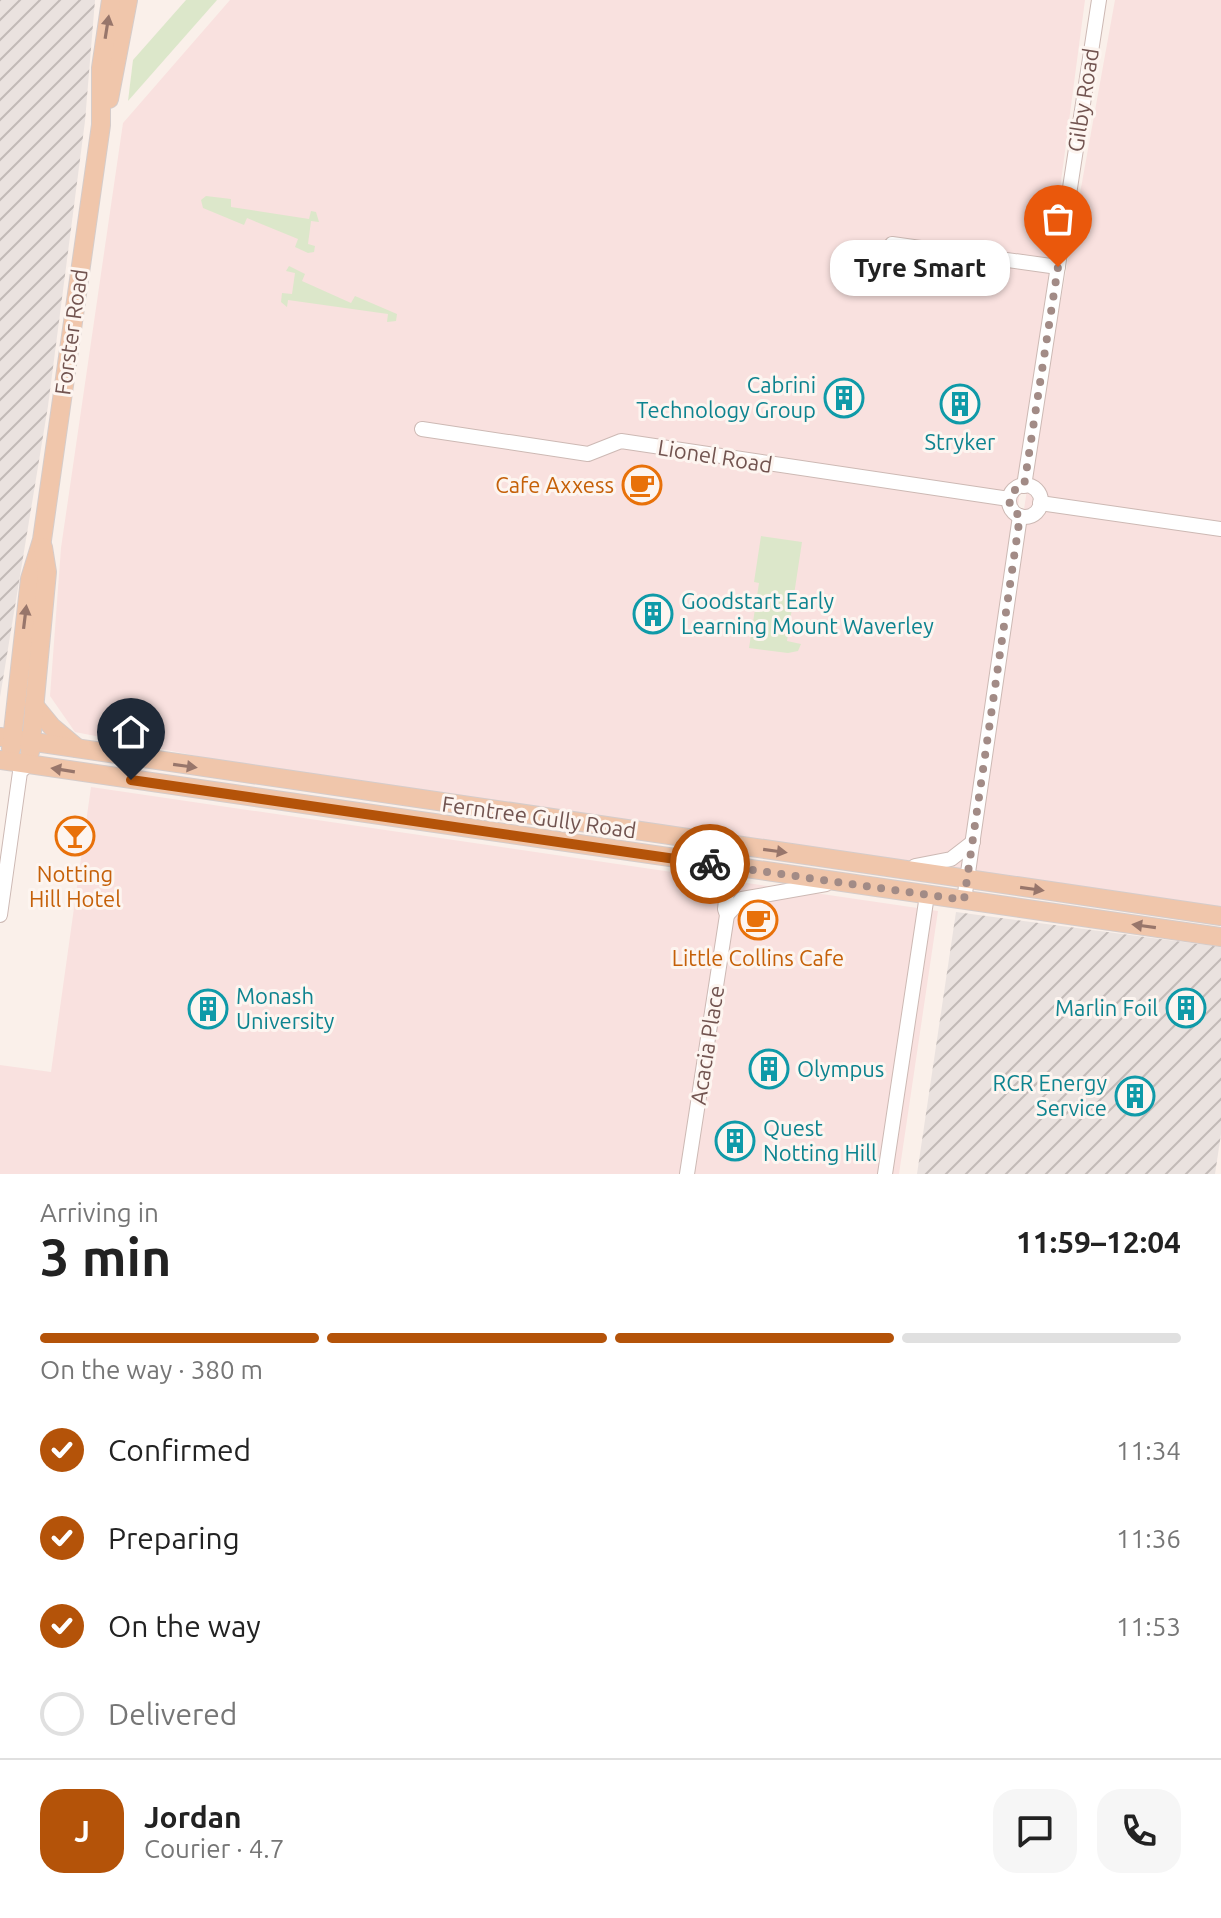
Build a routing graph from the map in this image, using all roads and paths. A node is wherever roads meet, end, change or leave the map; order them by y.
1 (111, 0) edge
2 (128, 0) edge
3 (1099, 0) edge
4 (101, 125) junction
5 (892, 244) dead end
6 (1058, 267) junction
7 (422, 429) dead end
8 (1024, 486) junction
9 (1009, 499) junction
10 (1040, 503) junction
11 (1020, 516) junction
12 (1221, 529) edge
13 (42, 540) junction
14 (16, 694) junction
15 (34, 705) junction
16 (0, 715) edge
17 (6, 738) edge
18 (31, 742) junction
19 (80, 750) junction
20 (14, 765) edge
21 (405, 798) junction
22 (403, 820) junction
23 (973, 842) junction
24 (730, 867) junction
25 (883, 867) junction
26 (967, 880) junction
27 (838, 882) junction
28 (927, 895) junction
29 (964, 900) junction
30 (0, 915) edge
31 (727, 915) junction
32 (1221, 916) edge
33 (1221, 937) edge
34 (687, 1174) edge
35 (885, 1174) edge

4 -> 1 main road, Forster Road
2 - 4 main road, Forster Road
3 - 6 street, Gilby Road
4 - 13 main road, Forster Road
5 - 6 street
6 - 8 street, Gilby Road
7 - 9 street, Lionel Road
8 - 9 street
8 - 10 street
9 - 11 street
10 - 11 street
10 - 12 street
11 - 23 street
14 -> 13 main road, Forster Road
13 - 15 main road, Forster Road
14 - 16 main road
14 - 17 main road, Forster Road
15 - 18 main road, Forster Road
15 - 19 main road
17 - 18 main road, Ferntree Gully Road
17 - 20 main road, Forster Road
18 - 19 main road, Ferntree Gully Road
18 - 20 main road, Forster Road
19 -> 21 main road, Ferntree Gully Road
22 -> 20 main road, Ferntree Gully Road
20 - 30 street
21 - 22 main road
21 -> 25 main road, Ferntree Gully Road
22 - 24 main road, Ferntree Gully Road
23 - 25 street
23 - 26 street
24 - 27 main road, Ferntree Gully Road
24 - 31 street, Acacia Place
25 - 26 main road, Ferntree Gully Road
26 - 29 street
26 -> 32 main road, Ferntree Gully Road
27 - 28 main road, Ferntree Gully Road
27 - 31 street
28 - 29 main road, Ferntree Gully Road
28 - 35 street
33 -> 29 main road, Ferntree Gully Road
31 - 34 street, Acacia Place

